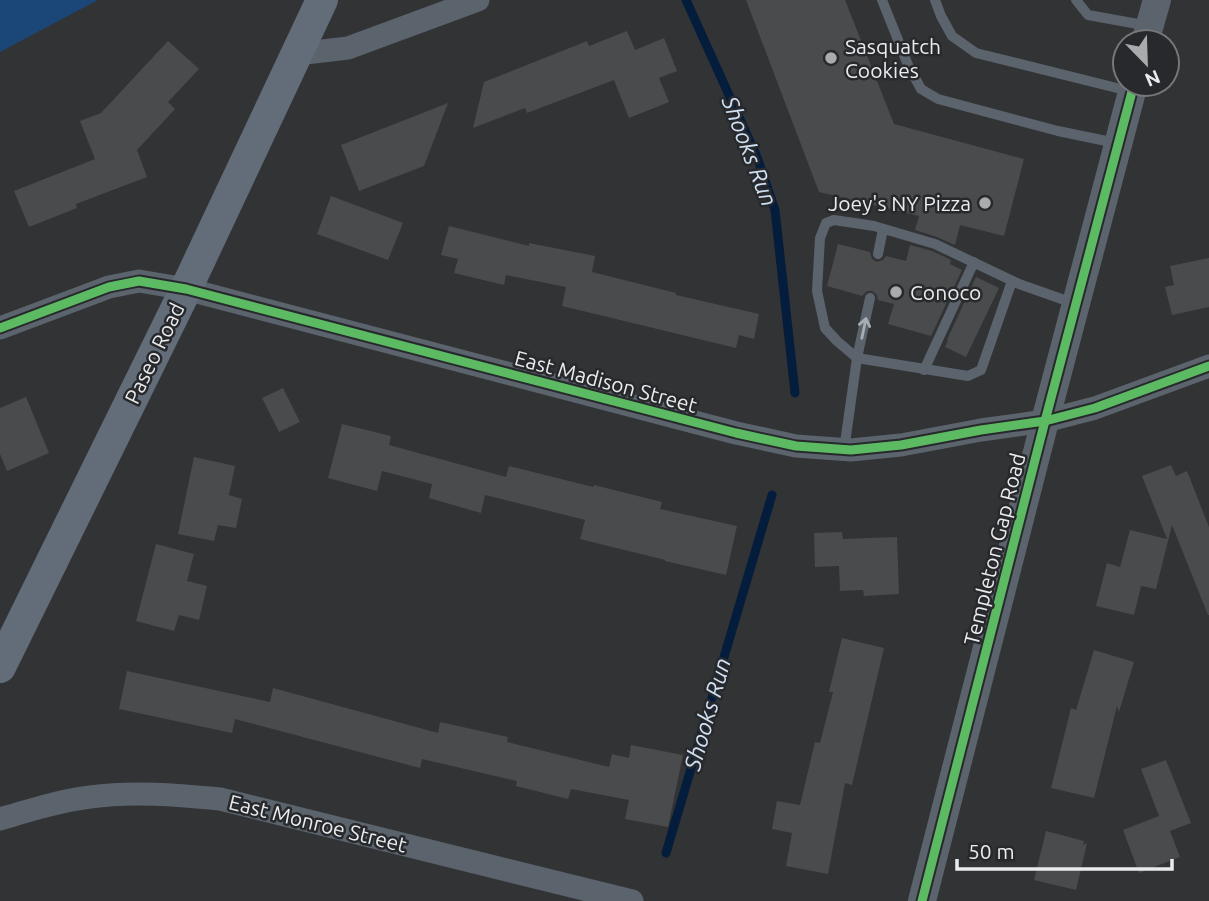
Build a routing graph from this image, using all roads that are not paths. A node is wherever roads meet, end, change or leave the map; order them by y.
1 (321, 0) edge
2 (478, 0) edge
3 (882, 0) edge
4 (935, 0) edge
5 (1076, 0) edge
6 (1151, 23) edge
7 (296, 54) junction
8 (1111, 83) edge
9 (1130, 98) edge
10 (1118, 144) junction
11 (883, 229) junction
12 (878, 254) dead end
13 (974, 262) junction
14 (1012, 281) junction
15 (186, 289) junction
16 (870, 298) dead end
17 (1076, 304) junction
18 (0, 328) edge
19 (857, 358) junction
20 (1209, 366) edge
21 (924, 370) junction
22 (1045, 421) junction
23 (844, 450) junction
24 (0, 667) edge
25 (0, 819) edge
26 (632, 901) edge
27 (922, 901) edge

1 - 7 main road, Paseo Road
2 - 7 street
3 - 10 lane
4 - 8 lane
5 - 6 lane
7 - 15 main road, Paseo Road
9 - 10 street, Templeton Gap Road
10 - 17 street, Templeton Gap Road
11 - 12 lane
11 - 13 lane
11 - 19 lane
13 - 14 lane
13 - 21 lane
14 - 17 lane
14 - 21 lane
15 - 18 street, East Madison Street
15 - 23 street, East Madison Street
15 - 24 main road, Paseo Road
19 -> 16 lane
17 - 22 street, Templeton Gap Road
19 - 21 lane
19 - 23 lane
20 - 22 street, East Madison Street
22 - 23 street, East Madison Street
22 - 27 street, Templeton Gap Road
25 - 26 street, East Monroe Street

